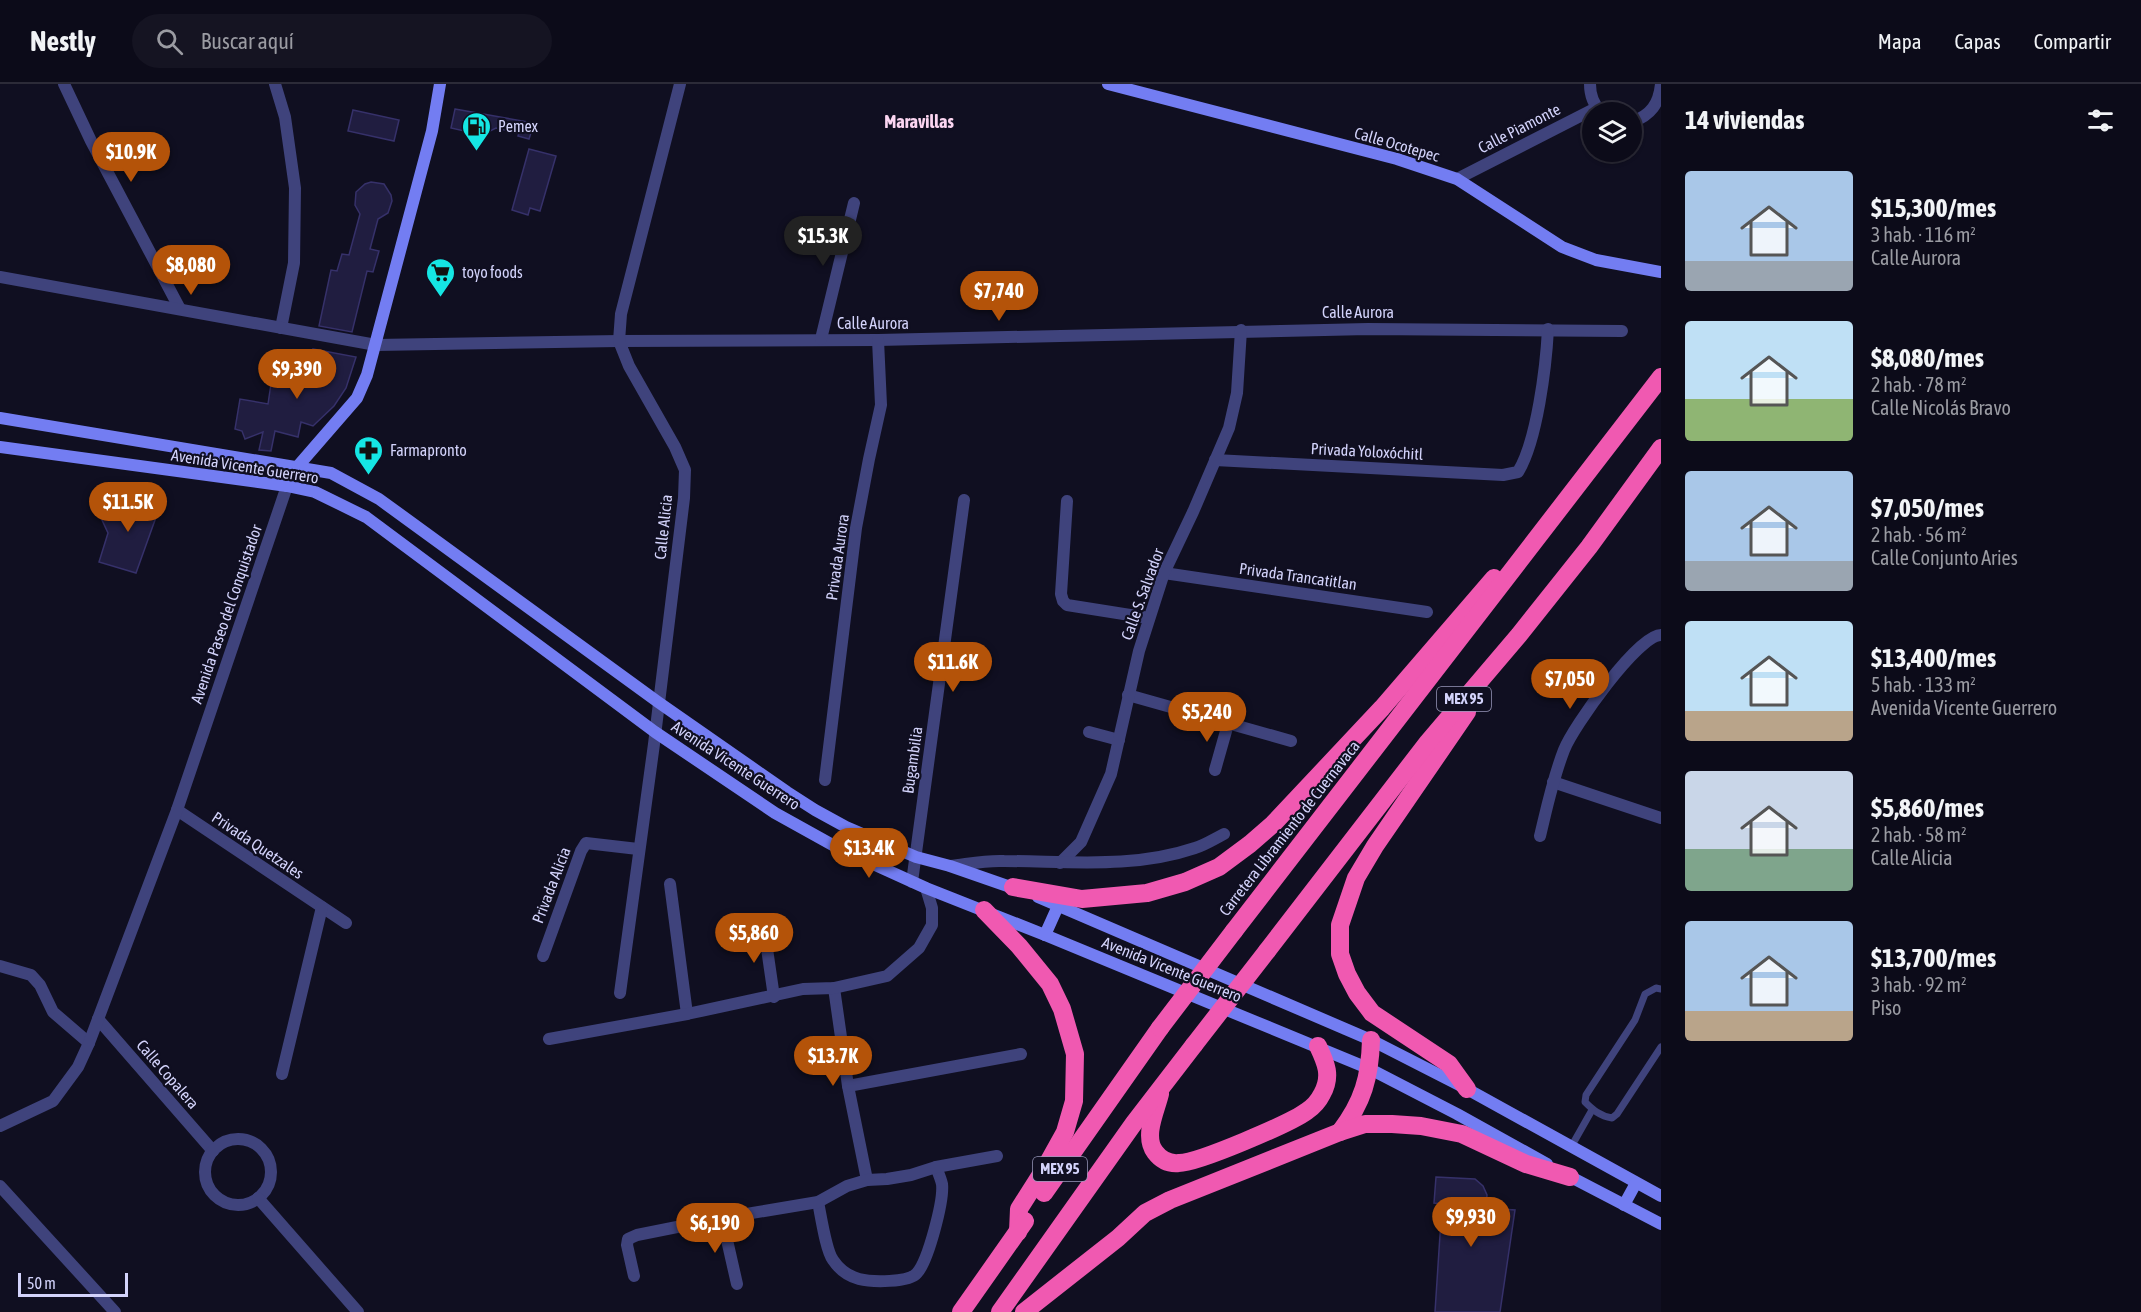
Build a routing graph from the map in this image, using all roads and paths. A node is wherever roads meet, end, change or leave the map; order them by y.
1 (64, 84) edge
2 (275, 84) edge
3 (440, 84) edge
4 (680, 84) edge
5 (1108, 84) edge
6 (1590, 84) edge
7 (1661, 84) edge
8 (1594, 102) edge
9 (1582, 118) edge
10 (1642, 118) edge
11 (1457, 178) junction
12 (854, 203) dead end
13 (1661, 272) edge
14 (0, 277) edge
15 (180, 309) junction
16 (281, 328) junction
17 (1548, 329) junction
18 (1241, 330) junction
19 (1622, 331) dead end
20 (821, 339) junction
21 (878, 340) junction
22 (619, 341) junction
23 (376, 345) junction
24 (1661, 377) edge
25 (0, 418) edge
26 (0, 447) edge
27 (1661, 448) edge
28 (1215, 460) junction
29 (298, 466) junction
30 (287, 486) junction
31 (964, 500) dead end
32 (1067, 501) dead end
33 (1535, 541) junction
34 (1164, 573) junction
35 (1427, 612) dead end
36 (1149, 618) junction
37 (1519, 634) junction
38 (1661, 635) edge
39 (1128, 695) junction
40 (658, 702) junction
41 (1228, 724) junction
42 (655, 732) junction
43 (1089, 732) dead end
44 (1119, 740) junction
45 (1291, 741) dead end
46 (1215, 770) dead end
47 (825, 780) dead end
48 (1553, 782) junction
49 (177, 810) junction
50 (1661, 818) edge
51 (1224, 834) dead end
52 (1540, 836) dead end
53 (638, 849) junction
54 (916, 857) junction
55 (1060, 863) junction
56 (950, 866) junction
57 (912, 882) junction
58 (670, 884) dead end
59 (1013, 887) junction
60 (926, 888) junction
61 (1058, 906) junction
62 (322, 907) junction
63 (984, 910) junction
64 (346, 923) dead end
65 (764, 928) dead end
66 (1045, 935) junction
67 (543, 956) dead end
68 (0, 966) edge
69 (834, 988) junction
70 (1661, 989) edge
71 (620, 993) dead end
72 (774, 997) junction
73 (687, 1014) junction
74 (98, 1019) junction
75 (549, 1039) dead end
76 (1371, 1040) junction
77 (89, 1043) junction
78 (1318, 1046) junction
79 (1661, 1047) edge
80 (1021, 1054) dead end
81 (1370, 1069) junction
82 (282, 1074) dead end
83 (848, 1086) junction
84 (1162, 1087) junction
85 (1467, 1089) junction
86 (1592, 1110) junction
87 (0, 1126) edge
88 (1340, 1132) junction
89 (1571, 1147) junction
90 (213, 1150) junction
91 (997, 1156) dead end
92 (936, 1167) junction
93 (1570, 1177) junction
94 (867, 1180) junction
95 (1636, 1183) junction
96 (0, 1186) edge
97 (1661, 1196) edge
98 (258, 1198) junction
99 (818, 1202) junction
100 (1624, 1205) junction
101 (722, 1218) junction
102 (1661, 1224) edge
103 (1018, 1232) junction
104 (634, 1276) dead end
105 (737, 1284) dead end
106 (115, 1312) edge
107 (358, 1312) edge
108 (961, 1312) edge
109 (1000, 1312) edge
110 (1023, 1312) edge

1 - 15 street
2 - 16 street
3 - 23 main road, Avenida Paseo del Conquistador
4 - 22 street, Calle Alicia
5 - 11 main road, Calle Ocotepec
6 - 8 street
7 - 10 street
9 - 11 street, Calle Piamonte
11 - 13 main road, Calle Ocotepec
12 - 20 street
14 - 15 street, Calle Aurora
15 - 16 street, Calle Aurora
16 - 23 street, Calle Aurora
17 - 18 street, Calle Aurora
17 - 19 street, Calle Aurora
17 - 28 street, Privada Yoloxóchitl
18 - 21 street, Calle Aurora
18 - 28 street, Calle S. Salvador
20 - 21 street, Calle Aurora
20 - 22 street, Calle Aurora
21 - 47 street, Privada Aurora
22 - 23 street, Calle Aurora
22 - 40 street, Calle Alicia
23 - 29 main road, Avenida Paseo del Conquistador
24 - 33 highway, Carretera Libramiento de Cuernavaca / MEX 95
25 - 29 main road, Avenida Vicente Guerrero
26 - 30 main road, Avenida Vicente Guerrero
27 - 37 highway, MEX 95
28 - 34 street, Calle S. Salvador
29 - 30 main road, Avenida Paseo del Conquistador
29 - 40 main road, Avenida Vicente Guerrero
30 - 42 main road, Avenida Vicente Guerrero
30 - 49 street, Avenida Paseo del Conquistador
31 - 54 street, Bugambilia
32 - 36 street
33 - 59 highway
33 - 103 highway, Carretera Libramiento de Cuernavaca / MEX 95, bridge
34 - 35 street, Privada Trancatitlan
34 - 36 street, Calle S. Salvador
36 - 39 street, Calle S. Salvador
37 - 84 highway, MEX 95, bridge
37 - 85 highway
38 - 48 street
39 - 41 street
39 - 44 street, Calle S. Salvador
40 - 42 street, Calle Alicia
40 - 54 main road, Avenida Vicente Guerrero
41 - 45 street
41 - 46 street
42 - 53 street, Calle Alicia
42 - 57 main road, Avenida Vicente Guerrero
43 - 44 street
44 - 55 street, Calle S. Salvador
48 - 50 street
48 - 52 street
49 - 62 street, Privada Quetzales
49 - 74 street, Avenida Paseo del Conquistador
51 - 55 street
53 - 67 street, Privada Alicia
53 - 71 street, Calle Alicia
54 - 56 main road, Avenida Vicente Guerrero
54 - 57 street, Bugambilia
55 - 56 street
56 - 59 main road, Avenida Vicente Guerrero
57 - 60 main road, Avenida Vicente Guerrero
58 - 73 street
59 - 61 main road, Avenida Vicente Guerrero
60 - 63 main road, Avenida Vicente Guerrero
60 - 69 street
61 - 66 main road
61 - 76 main road, Avenida Vicente Guerrero
62 - 64 street, Privada Quetzales
62 - 82 street
63 - 66 main road, Avenida Vicente Guerrero
63 - 103 highway
65 - 72 street
66 - 78 main road, Avenida Vicente Guerrero
68 - 77 street
69 - 72 street
69 - 83 street
70 - 86 lane
72 - 73 street
73 - 75 street
74 - 77 street, Avenida Paseo del Conquistador
74 - 90 street, Calle Copalera
76 - 81 highway
76 - 85 main road, Avenida Vicente Guerrero
77 - 87 street, Avenida Paseo del Conquistador
78 - 81 main road, Avenida Vicente Guerrero
78 - 84 highway
79 - 86 lane
80 - 83 street
81 - 88 highway
81 - 93 main road, Avenida Vicente Guerrero
83 - 94 street
84 - 109 highway, MEX 95
85 - 89 main road, Avenida Vicente Guerrero
86 - 89 lane
88 - 93 highway
88 - 110 highway
89 - 95 main road, Avenida Vicente Guerrero
90 - 98 street
90 - 98 street
91 - 92 street
92 - 94 street
92 - 99 street
93 - 100 main road, Avenida Vicente Guerrero
94 - 99 street
95 - 97 main road, Avenida Vicente Guerrero
95 - 100 main road
96 - 106 street
98 - 107 street
99 - 101 street
100 - 102 main road, Avenida Vicente Guerrero
101 - 104 street
101 - 105 street
103 - 108 highway, Carretera Libramiento de Cuernavaca / MEX 95

